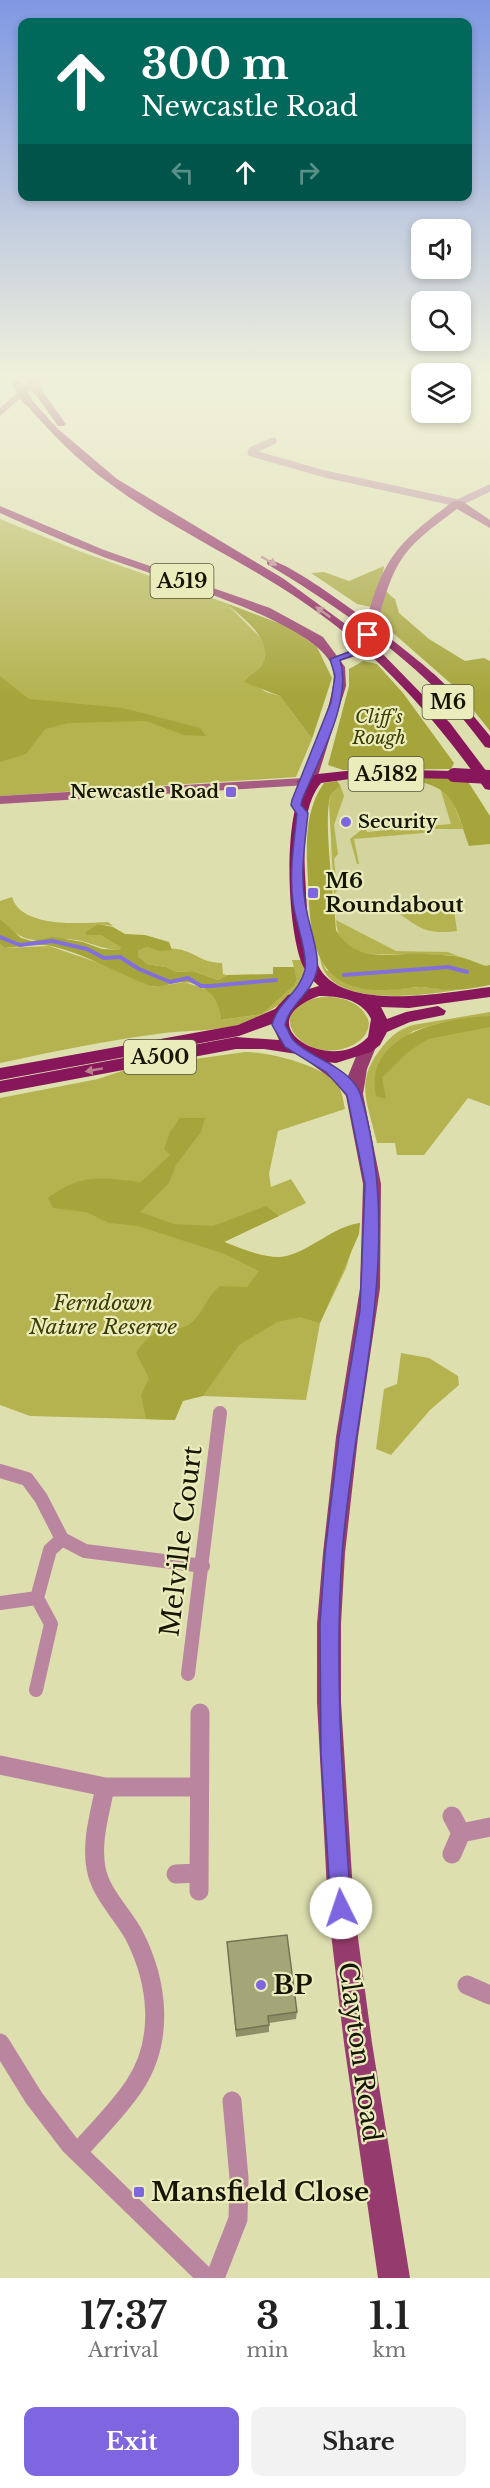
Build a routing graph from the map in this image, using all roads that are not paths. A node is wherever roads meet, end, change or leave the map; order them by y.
1 (114, 484) edge
2 (137, 484) edge
3 (372, 484) edge
4 (490, 488) edge
5 (458, 503) junction
6 (0, 509) edge
7 (490, 525) edge
8 (399, 653) junction
9 (335, 659) junction
10 (416, 690) junction
11 (490, 744) edge
12 (320, 747) junction
13 (490, 756) edge
14 (490, 777) edge
15 (318, 778) junction
16 (303, 782) junction
17 (275, 784) junction
18 (490, 786) edge
19 (298, 797) junction
20 (0, 800) edge
21 (490, 801) edge
22 (302, 813) junction
23 (312, 968) junction
24 (338, 992) junction
25 (490, 992) edge
26 (299, 996) junction
27 (363, 1000) junction
28 (490, 1003) edge
29 (282, 1012) junction
30 (380, 1028) junction
31 (368, 1047) junction
32 (302, 1051) junction
33 (0, 1074) edge
34 (0, 1087) edge
35 (354, 1094) junction
36 (220, 1413) dead end
37 (0, 1471) edge
38 (62, 1539) junction
39 (203, 1566) junction
40 (37, 1598) junction
41 (0, 1603) edge
42 (189, 1674) dead end
43 (36, 1690) dead end
44 (200, 1713) dead end
45 (0, 1765) edge
46 (105, 1787) junction
47 (198, 1787) junction
48 (452, 1816) dead end
49 (490, 1827) edge
50 (461, 1833) junction
51 (452, 1854) dead end
52 (176, 1874) dead end
53 (467, 1985) dead end
54 (490, 1995) edge
55 (0, 2043) edge
56 (232, 2101) dead end
57 (78, 2152) junction
58 (207, 2278) edge
59 (215, 2278) edge
60 (394, 2278) edge

10 -> 1 highway, M6, bridge
2 -> 8 highway, M6, bridge
3 - 5 street
4 - 5 street
5 - 7 street
5 - 9 street, bridge
6 - 9 main road, A519
8 - 11 highway, M6
8 - 13 highway, M6
9 - 12 main road
10 - 18 highway, M6
10 - 21 highway, M6
12 - 15 main road
12 - 16 main road
14 - 15 highway, A5182, bridge
15 - 16 highway, A5182
15 - 22 highway
16 - 17 street
16 - 19 highway
17 - 19 street
17 - 20 street
19 - 22 highway
22 - 23 highway
23 - 24 highway
23 - 26 highway
24 - 26 highway
24 - 27 highway
25 - 27 highway
26 - 29 highway
27 - 30 highway
28 - 30 highway
29 - 32 highway
29 - 33 highway, A500
30 - 31 highway
31 - 32 highway
31 - 35 main road
32 -> 34 highway, A500
32 - 35 main road
35 - 60 main road, Clayton Road
36 - 39 street, Melville Court
37 - 38 street
38 - 39 street
38 - 40 street
39 - 42 street, Melville Court
40 - 41 street
40 - 43 street
44 - 47 street
45 - 46 street
46 - 47 street
46 - 57 street
47 - 52 street
48 - 50 street
49 - 50 street
50 - 51 street
53 - 54 street
55 - 57 street
56 - 59 street
57 - 58 street

